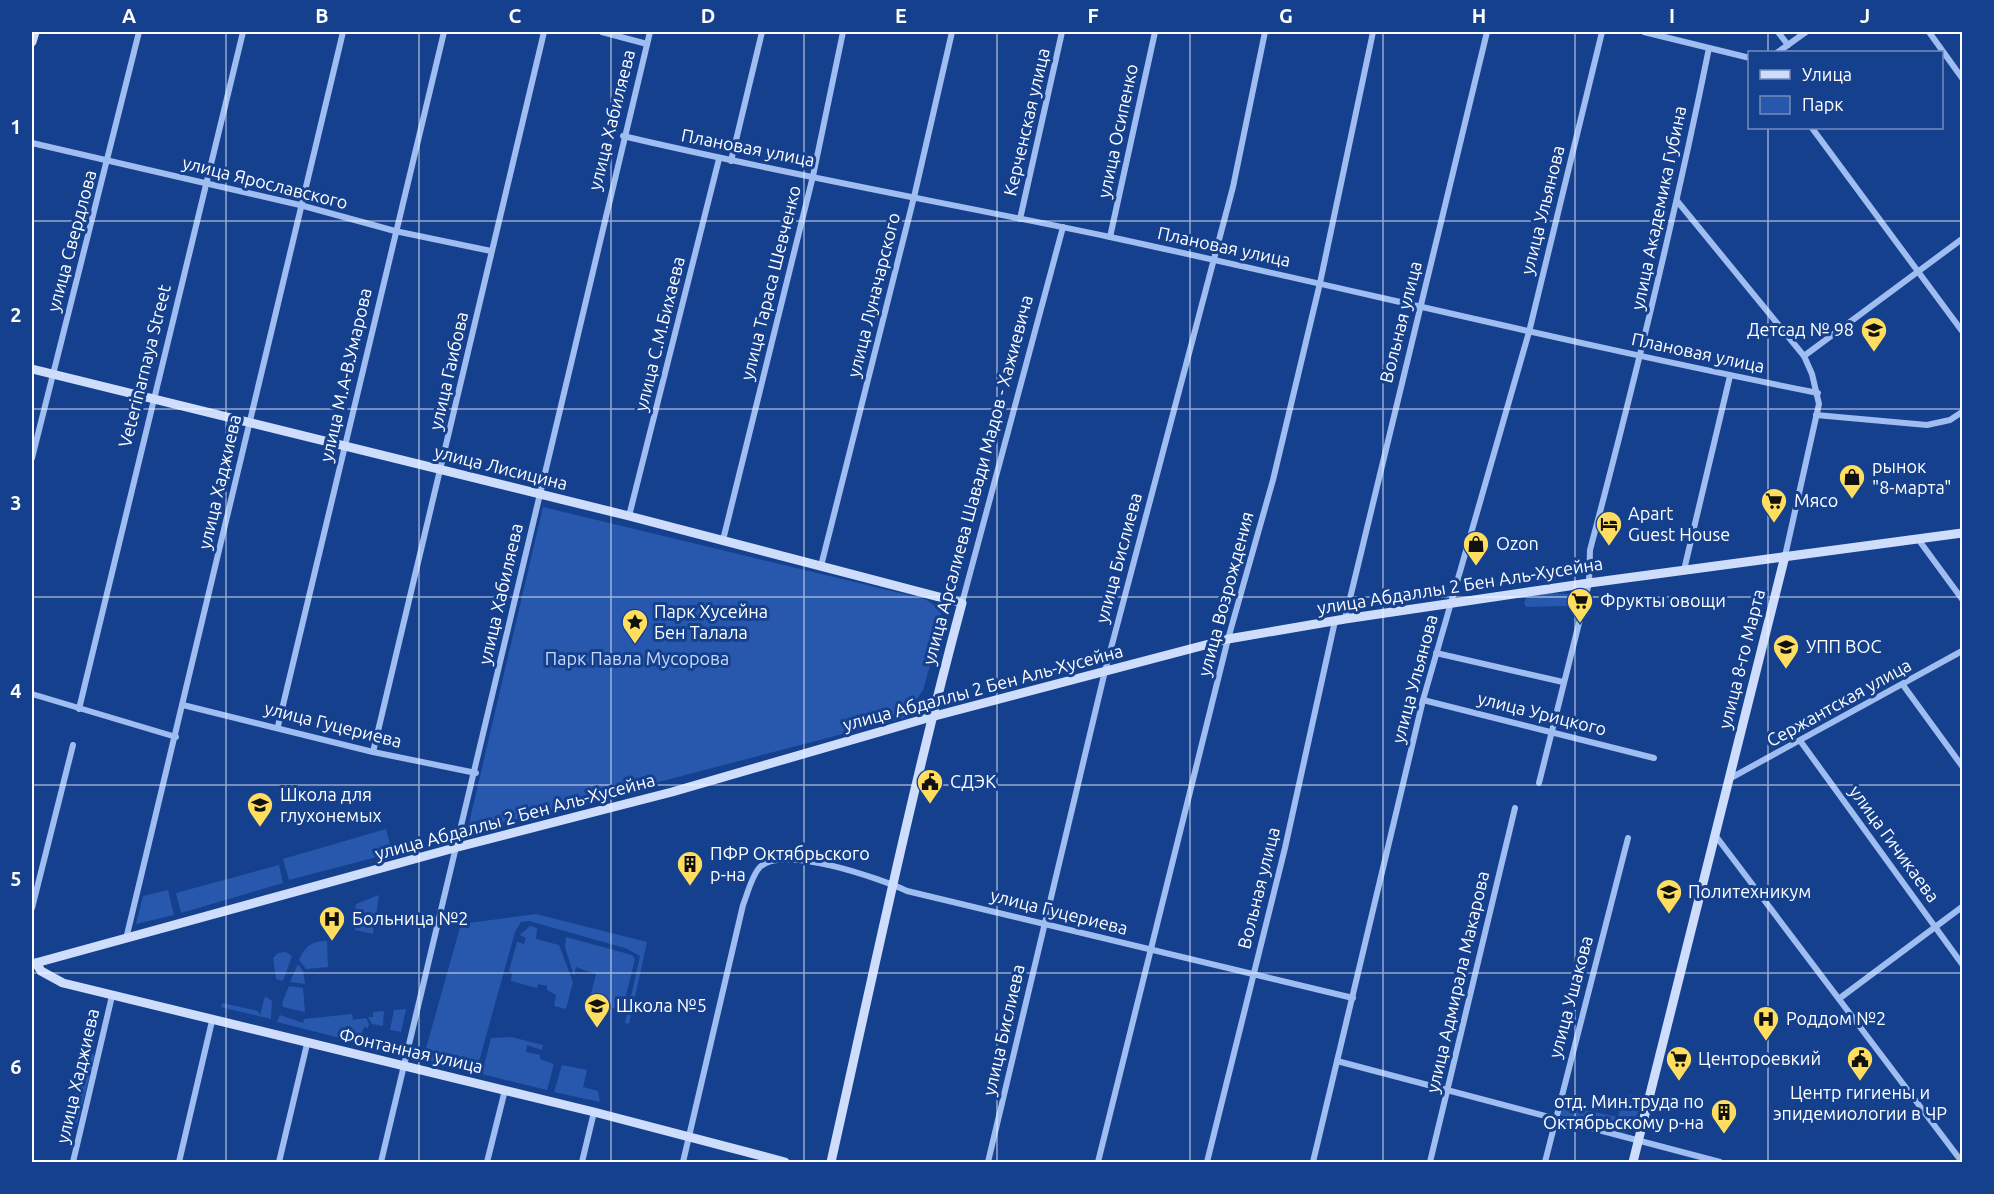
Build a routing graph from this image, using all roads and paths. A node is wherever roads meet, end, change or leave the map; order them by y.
1 (35, 32) edge
2 (139, 32) edge
3 (243, 32) edge
4 (343, 32) edge
5 (444, 32) edge
6 (544, 32) edge
7 (602, 32) edge
8 (650, 32) edge
9 (762, 32) edge
10 (843, 32) edge
11 (952, 32) edge
12 (1062, 32) edge
13 (1155, 32) edge
14 (1265, 32) edge
15 (1373, 32) edge
16 (1487, 32) edge
17 (1602, 32) edge
18 (1644, 32) edge
19 (1778, 32) edge
20 (1806, 32) edge
21 (1929, 32) edge
22 (32, 42) edge
23 (647, 44) junction
24 (1788, 45) junction
25 (1709, 48) junction
26 (1779, 51) edge
27 (1943, 51) edge
28 (1943, 52) edge
29 (1748, 58) edge
30 (1962, 78) edge
31 (1813, 129) edge
32 (623, 136) junction
33 (32, 143) edge
34 (719, 159) junction
35 (108, 161) junction
36 (730, 161) junction
37 (813, 176) junction
38 (205, 183) junction
39 (915, 197) junction
40 (1678, 202) junction
41 (300, 205) junction
42 (1020, 219) junction
43 (1063, 227) junction
44 (395, 231) junction
45 (1110, 237) junction
46 (1962, 239) edge
47 (491, 251) junction
48 (1213, 260) junction
49 (1917, 271) junction
50 (1320, 283) junction
51 (1420, 306) junction
52 (1962, 331) edge
53 (1529, 332) junction
54 (1804, 356) junction
55 (1641, 357) junction
56 (32, 369) edge
57 (52, 375) junction
58 (1730, 376) junction
59 (1818, 393) junction
60 (152, 400) junction
61 (1962, 412) edge
62 (1816, 415) junction
63 (249, 423) junction
64 (345, 447) junction
65 (32, 458) edge
66 (441, 471) junction
67 (539, 494) junction
68 (629, 516) junction
69 (1962, 533) edge
70 (1918, 539) junction
71 (723, 540) junction
72 (1785, 556) junction
73 (821, 566) junction
74 (1684, 570) junction
75 (1589, 583) junction
76 (1962, 599) edge
77 (962, 603) junction
78 (1450, 603) junction
79 (1340, 620) junction
80 (1228, 639) junction
81 (1962, 651) edge
82 (1436, 653) junction
83 (1105, 671) junction
84 (1563, 682) junction
85 (1903, 685) junction
86 (32, 694) edge
87 (1423, 700) junction
88 (183, 705) junction
89 (79, 709) junction
90 (931, 717) junction
91 (278, 726) junction
92 (1551, 731) junction
93 (176, 737) junction
94 (1801, 742) junction
95 (73, 745) dead end
96 (373, 752) junction
97 (1654, 758) dead end
98 (1962, 766) edge
99 (476, 773) junction
100 (1729, 779) junction
101 (1539, 783) dead end
102 (1515, 808) dead end
103 (1715, 835) junction
104 (1628, 838) dead end
105 (458, 847) junction
106 (892, 884) junction
107 (1962, 907) edge
108 (32, 908) edge
109 (1044, 923) junction
110 (1936, 927) junction
111 (126, 939) junction
112 (1153, 951) junction
113 (34, 964) edge
114 (1962, 964) edge
115 (1252, 973) junction
116 (112, 996) junction
117 (1353, 998) junction
118 (1840, 998) junction
119 (212, 1021) junction
120 (307, 1044) junction
121 (1337, 1061) junction
122 (405, 1066) junction
123 (1449, 1089) junction
124 (505, 1090) junction
125 (594, 1112) junction
126 (1555, 1118) junction
127 (689, 1139) junction
128 (1639, 1140) junction
129 (73, 1162) edge
130 (179, 1162) edge
131 (279, 1162) edge
132 (381, 1162) edge
133 (487, 1162) edge
134 (582, 1162) edge
135 (683, 1162) edge
136 (785, 1162) edge
137 (831, 1162) edge
138 (988, 1162) edge
139 (1098, 1162) edge
140 (1207, 1162) edge
141 (1313, 1162) edge
142 (1430, 1162) edge
143 (1545, 1162) edge
144 (1633, 1162) edge
145 (1720, 1162) edge
146 (1962, 1162) edge

1 - 22 street
2 - 35 street, улица Свердлова
3 - 38 street, Veterinarnaya Street
4 - 41 street, улица Хаджиева
5 - 44 street, улица М.А-В.Умарова
6 - 47 street, улица Гаибова
7 - 23 street
8 - 23 street, улица Хабиляева
9 - 36 street
10 - 37 street, улица Тараса Шевченко
11 - 39 street, улица Луначарского
12 - 42 street, Керченская улица
13 - 45 street, улица Осипенко
14 - 48 street, улица Бислиева
15 - 50 street, улица Возрождения
16 - 51 street, Вольная улица
17 - 53 street, улица Ульянова
18 - 25 street
19 - 24 street
20 - 24 street
21 - 27 street
23 - 32 street, улица Хабиляева
24 - 26 street
25 - 29 street
25 - 40 street, улица Академика Губина
28 - 30 street
31 - 49 street
32 - 34 street, Плановая улица
32 - 67 street, улица Хабиляева
33 - 35 street, улица Ярославского
34 - 36 street, Плановая улица
34 - 68 street, улица С.М.Бихаева
35 - 38 street, улица Ярославского
35 - 57 street, улица Свердлова
36 - 37 street, Плановая улица
37 - 39 street, Плановая улица
37 - 71 street, улица Тараса Шевченко
38 - 41 street, улица Ярославского
38 - 60 street, Veterinarnaya Street
39 - 42 street, Плановая улица
39 - 73 street, улица Луначарского
40 - 54 street, улица 8-го Марта
40 - 55 street, улица Академика Губина
41 - 44 street, улица Ярославского
41 - 63 street, улица Хаджиева
42 - 43 street, Плановая улица
43 - 45 street, Плановая улица
43 - 77 street, улица Арсалиева Шавади Мадов - Хажиевича
44 - 47 street, улица Ярославского
44 - 64 street, улица М.А-В.Умарова
45 - 48 street, Плановая улица
46 - 49 street
47 - 66 street, улица Гаибова
48 - 50 street, Плановая улица
48 - 83 street, улица Бислиева
49 - 52 street
49 - 54 street
50 - 51 street, Плановая улица
50 - 80 street, улица Возрождения
51 - 53 street, Плановая улица
51 - 79 street, Вольная улица
53 - 55 street, Плановая улица
53 - 78 street, улица Ульянова
54 - 59 street, улица 8-го Марта
55 - 58 street, Плановая улица
55 - 75 street, улица Академика Губина
56 - 57 street, улица Лисицина
57 - 60 street, улица Лисицина
57 - 65 street, улица Свердлова
58 - 59 street, Плановая улица
58 - 74 street
59 - 62 street, улица 8-го Марта
60 - 63 street, улица Лисицина
60 - 89 street, Veterinarnaya Street
61 - 62 street
62 - 72 street, улица 8-го Марта
63 - 64 street, улица Лисицина
63 - 88 street, улица Хаджиева
64 - 66 street, улица Лисицина
64 - 91 street, улица М.А-В.Умарова
66 - 67 street, улица Лисицина
66 - 96 street, улица Гаибова
67 - 68 street, улица Лисицина
67 - 99 street, улица Хабиляева
68 - 71 street, улица Лисицина
69 - 70 street, улица Абдаллы 2 Бен Аль-Хусейна
70 - 72 street, улица Абдаллы 2 Бен Аль-Хусейна
70 - 76 street
71 - 73 street, улица Лисицина
72 - 74 street, улица Абдаллы 2 Бен Аль-Хусейна
72 - 100 street, улица 8-го Марта
73 - 77 street, улица Лисицина
74 - 75 street, улица Абдаллы 2 Бен Аль-Хусейна
75 - 78 street, улица Абдаллы 2 Бен Аль-Хусейна
75 - 84 street
77 - 90 street, улица Арсалиева Шавади Мадов - Хажиевича
78 - 79 street, улица Абдаллы 2 Бен Аль-Хусейна
78 - 82 street, улица Ульянова
79 - 80 street, улица Абдаллы 2 Бен Аль-Хусейна
79 - 115 street, Вольная улица
80 - 83 street, улица Абдаллы 2 Бен Аль-Хусейна
80 - 112 street, улица Возрождения
81 - 85 street, Сержантская улица
82 - 84 street
82 - 87 street, улица Ульянова
83 - 90 street, улица Абдаллы 2 Бен Аль-Хусейна
83 - 109 street, улица Бислиева
84 - 92 street
85 - 94 street, Сержантская улица
85 - 98 street
86 - 89 street
87 - 92 street, улица Урицкого
87 - 117 street, улица Ульянова
88 - 91 street, улица Гуцериева
88 - 93 street, улица Хаджиева
89 - 93 street
90 - 105 street, улица Абдаллы 2 Бен Аль-Хусейна
90 - 106 street, улица Арсалиева Шавади Мадов - Хажиевича
91 - 96 street, улица Гуцериева
92 - 97 street, улица Урицкого
92 - 101 street
93 - 111 street, улица Хаджиева
94 - 100 street, Сержантская улица
94 - 110 street, улица Гичикаева
95 - 108 street
96 - 99 street, улица Гуцериева
99 - 105 street, улица Хабиляева
100 - 103 street, улица 8-го Марта
102 - 123 street, улица Адмирала Макарова
103 - 118 street
103 - 128 street, улица 8-го Марта
104 - 126 street, улица Ушакова
105 - 111 street, улица Абдаллы 2 Бен Аль-Хусейна
105 - 122 street, улица Хабиляева
106 - 109 street, улица Гуцериева
106 - 127 street, улица Гуцериева
106 - 137 street, улица Арсалиева Шавади Мадов - Хажиевича
107 - 110 street
109 - 112 street, улица Гуцериева
109 - 138 street, улица Бислиева
110 - 114 street, улица Гичикаева
110 - 118 street
111 - 113 street, улица Абдаллы 2 Бен Аль-Хусейна
112 - 115 street, улица Гуцериева
112 - 139 street, улица Возрождения
113 - 116 street, Фонтанная улица
115 - 117 street, улица Гуцериева
115 - 140 street, Вольная улица
116 - 119 street, Фонтанная улица
116 - 129 street, улица Хаджиева
117 - 121 street, улица Ульянова
118 - 146 street
119 - 120 street, Фонтанная улица
119 - 130 street
120 - 122 street, Фонтанная улица
120 - 131 street
121 - 123 street
121 - 141 street, улица Ульянова
122 - 124 street, Фонтанная улица
122 - 132 street, улица Хабиляева
123 - 126 street
123 - 142 street, улица Адмирала Макарова
124 - 125 street, Фонтанная улица
124 - 133 street
125 - 127 street, Фонтанная улица
125 - 134 street
126 - 128 street
126 - 143 street, улица Ушакова
127 - 135 street
127 - 136 street, Фонтанная улица
128 - 144 street, улица 8-го Марта
128 - 145 street

